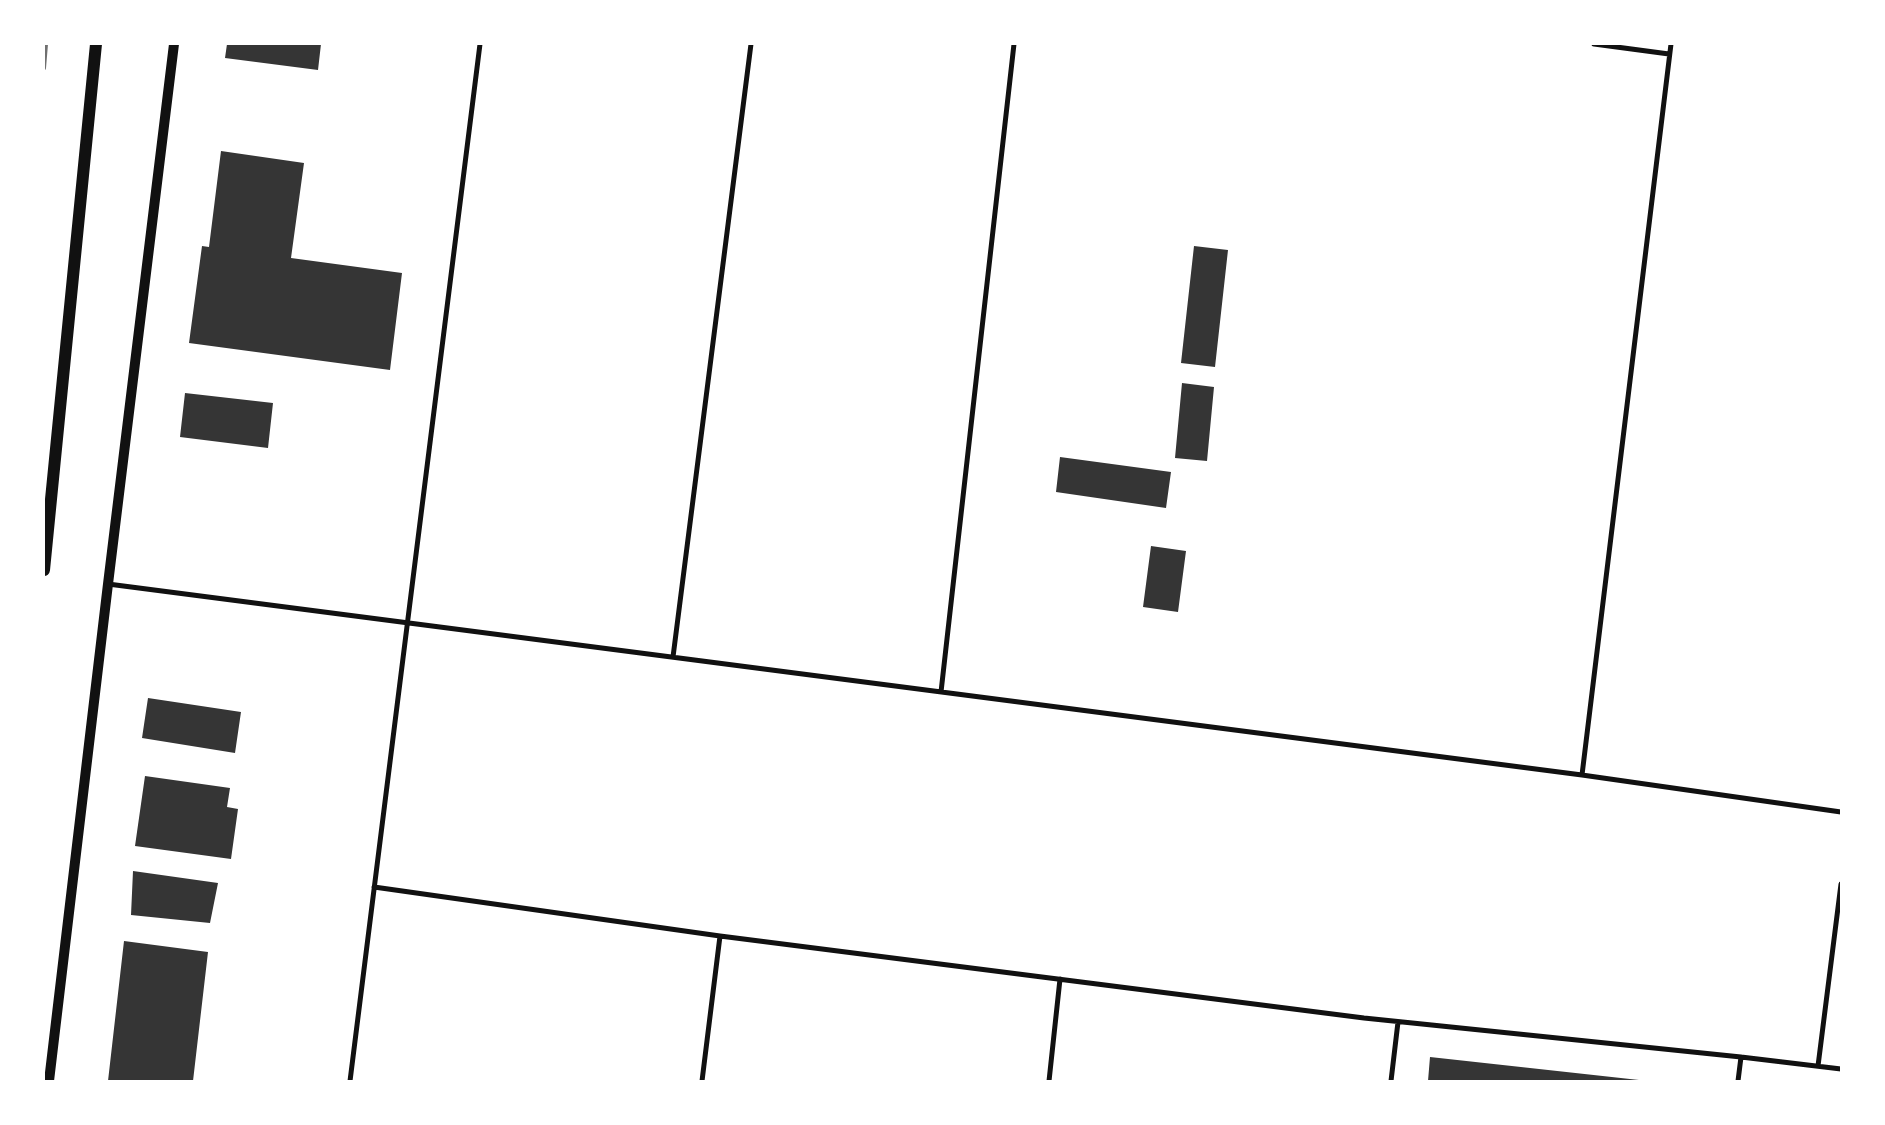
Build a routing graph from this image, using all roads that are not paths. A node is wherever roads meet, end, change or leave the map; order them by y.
1 (96, 44) edge
2 (174, 44) edge
3 (480, 44) edge
4 (751, 44) edge
5 (1014, 44) edge
6 (1594, 44) edge
7 (1671, 44) edge
8 (1670, 54) junction
9 (44, 570) edge
10 (108, 584) junction
11 (408, 622) junction
12 (674, 657) junction
13 (941, 692) junction
14 (1582, 775) junction
15 (1841, 812) edge
16 (1841, 884) edge
17 (374, 887) junction
18 (720, 936) junction
19 (1060, 980) junction
20 (1398, 1022) junction
21 (1740, 1057) junction
22 (1818, 1066) junction
23 (1841, 1069) edge
24 (49, 1081) edge
25 (350, 1081) edge
26 (702, 1081) edge
27 (1048, 1081) edge
28 (1391, 1081) edge
29 (1738, 1081) edge

1 - 9 main road
2 - 10 main road
3 - 11 street
4 - 12 street
5 - 13 street
6 - 8 street
7 - 8 street
8 - 14 street
10 - 11 street
10 - 24 main road
11 - 12 street
11 - 17 street
12 - 13 street
13 - 14 street
14 - 15 street
16 - 22 street
17 - 18 street
17 - 25 street
18 - 19 street
18 - 26 street
19 - 20 street
19 - 27 street
20 - 21 street
20 - 28 street
21 - 22 street
21 - 29 street
22 - 23 street

